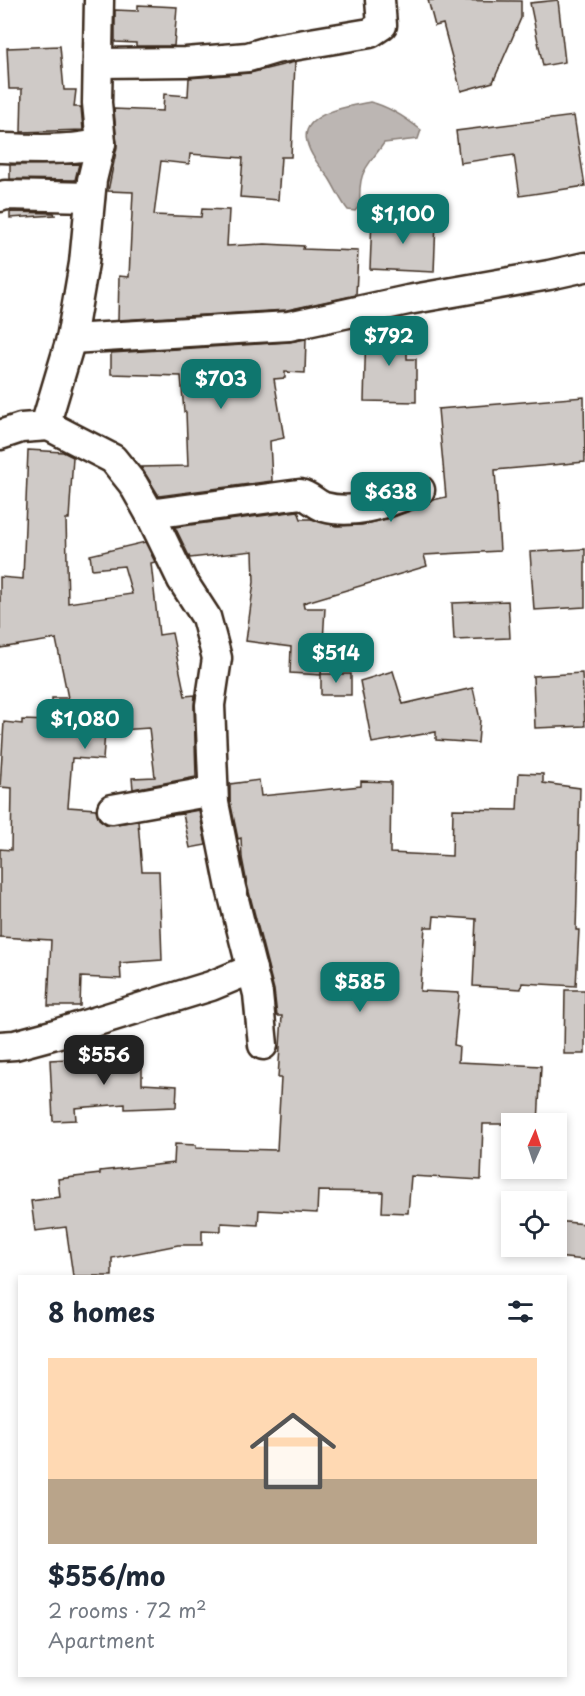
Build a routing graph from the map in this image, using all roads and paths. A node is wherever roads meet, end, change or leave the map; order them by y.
1 (99, 0) edge
2 (380, 0) edge
3 (100, 63) junction
4 (101, 143) junction
5 (0, 148) edge
6 (0, 197) edge
7 (90, 197) junction
8 (585, 267) edge
9 (71, 339) junction
10 (50, 426) junction
11 (0, 435) edge
12 (420, 490) dead end
13 (150, 513) junction
14 (213, 791) junction
15 (112, 809) dead end
16 (252, 969) junction
17 (263, 1045) dead end
18 (0, 1046) edge

1 - 3 street
2 - 3 street
3 - 4 street
4 - 5 street
4 - 7 street
6 - 7 street
7 - 9 street
8 - 9 street
9 - 10 street
10 - 11 street
10 - 13 street
12 - 13 street
13 - 14 street
14 - 15 street
14 - 16 street
16 - 17 street
16 - 18 street

